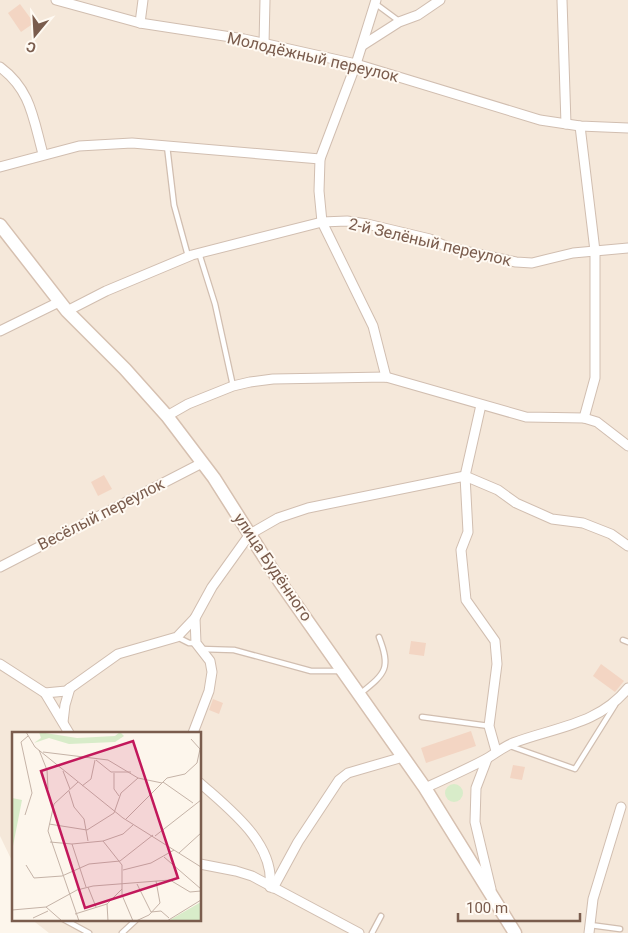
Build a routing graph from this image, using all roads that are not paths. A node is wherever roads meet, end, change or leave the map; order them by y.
1 (56, 0) edge
2 (143, 0) edge
3 (265, 0) edge
4 (440, 0) edge
5 (562, 0) edge
6 (376, 2) edge
7 (399, 22) junction
8 (140, 23) junction
9 (264, 44) junction
10 (363, 45) junction
11 (356, 64) junction
12 (0, 67) edge
13 (566, 124) junction
14 (580, 126) junction
15 (628, 128) edge
16 (167, 146) junction
17 (42, 154) junction
18 (320, 159) junction
19 (0, 167) edge
20 (322, 222) junction
21 (0, 225) edge
22 (628, 248) edge
23 (595, 251) junction
24 (200, 253) junction
25 (188, 256) junction
26 (63, 307) junction
27 (0, 331) edge
28 (386, 377) junction
29 (233, 386) junction
30 (482, 405) junction
31 (167, 416) junction
32 (584, 418) junction
33 (628, 446) edge
34 (202, 462) junction
35 (465, 476) junction
36 (250, 534) junction
37 (628, 546) edge
38 (0, 567) edge
39 (195, 618) junction
40 (379, 637) dead end
41 (178, 638) junction
42 (198, 646) junction
43 (0, 664) edge
44 (344, 670) junction
45 (70, 688) junction
46 (628, 688) edge
47 (45, 693) junction
48 (361, 693) junction
49 (616, 702) junction
50 (422, 717) dead end
51 (63, 722) junction
52 (489, 726) junction
53 (68, 732) edge
54 (193, 732) edge
55 (509, 745) junction
56 (496, 751) junction
57 (404, 757) junction
58 (487, 759) junction
59 (201, 784) edge
60 (425, 788) junction
61 (621, 807) dead end
62 (201, 864) edge
63 (272, 888) junction
64 (494, 898) junction
65 (381, 916) dead end
66 (65, 920) edge
67 (136, 920) edge
68 (589, 929) edge
69 (620, 929) dead end
70 (89, 933) edge
71 (122, 933) edge
72 (358, 933) edge
73 (372, 933) edge
74 (516, 933) edge

1 - 8 street, Молодёжный переулок
2 - 8 street
3 - 9 street
4 - 7 street
5 - 13 street
6 - 7 lane
6 - 10 street
7 - 10 street
8 - 9 street, Молодёжный переулок
9 - 11 street, Молодёжный переулок
10 - 11 street
11 - 13 street, Молодёжный переулок
11 - 18 street
12 - 17 street
13 - 14 street, Молодёжный переулок
14 - 15 street, Молодёжный переулок
14 - 23 street
16 - 17 street
16 - 18 street
16 - 25 lane
17 - 19 street
18 - 20 street
20 - 23 street, 2-й Зелёный переулок
20 - 24 street, 2-й Зелёный переулок
20 - 28 street
21 - 26 main road, улица Будённого
22 - 23 street, 2-й Зелёный переулок
23 - 32 street
24 - 25 street, 2-й Зелёный переулок
24 - 29 lane
25 - 26 street, 2-й Зелёный переулок
26 - 27 street, 2-й Зелёный переулок
26 - 31 main road, улица Будённого
28 - 29 street
28 - 30 street
29 - 31 street
30 - 32 street
30 - 35 street
31 - 34 main road, улица Будённого
32 - 33 street
34 - 36 main road, улица Будённого
34 - 38 street, Весёлый переулок
35 - 36 street
35 - 37 street
35 - 52 street
36 - 39 street
36 - 44 main road, улица Будённого
39 - 41 street
39 - 42 street
40 - 48 lane
41 - 42 lane
41 - 45 street
42 - 44 lane
42 - 54 street
43 - 47 street
44 - 48 main road, улица Будённого
45 - 47 street
45 - 51 street
46 - 49 street
47 - 51 street
48 - 57 main road, улица Будённого
49 - 55 street
49 - 55 lane
50 - 52 lane
51 - 53 street
52 - 56 street
55 - 56 street
56 - 58 street
57 - 60 main road, улица Будённого
57 - 63 street
58 - 60 street
58 - 64 street
59 - 63 street
60 - 64 main road, улица Будённого
61 - 68 street
62 - 63 street
63 - 72 street
64 - 74 main road, улица Будённого
65 - 73 lane
66 - 70 lane
67 - 71 lane
68 - 69 lane

